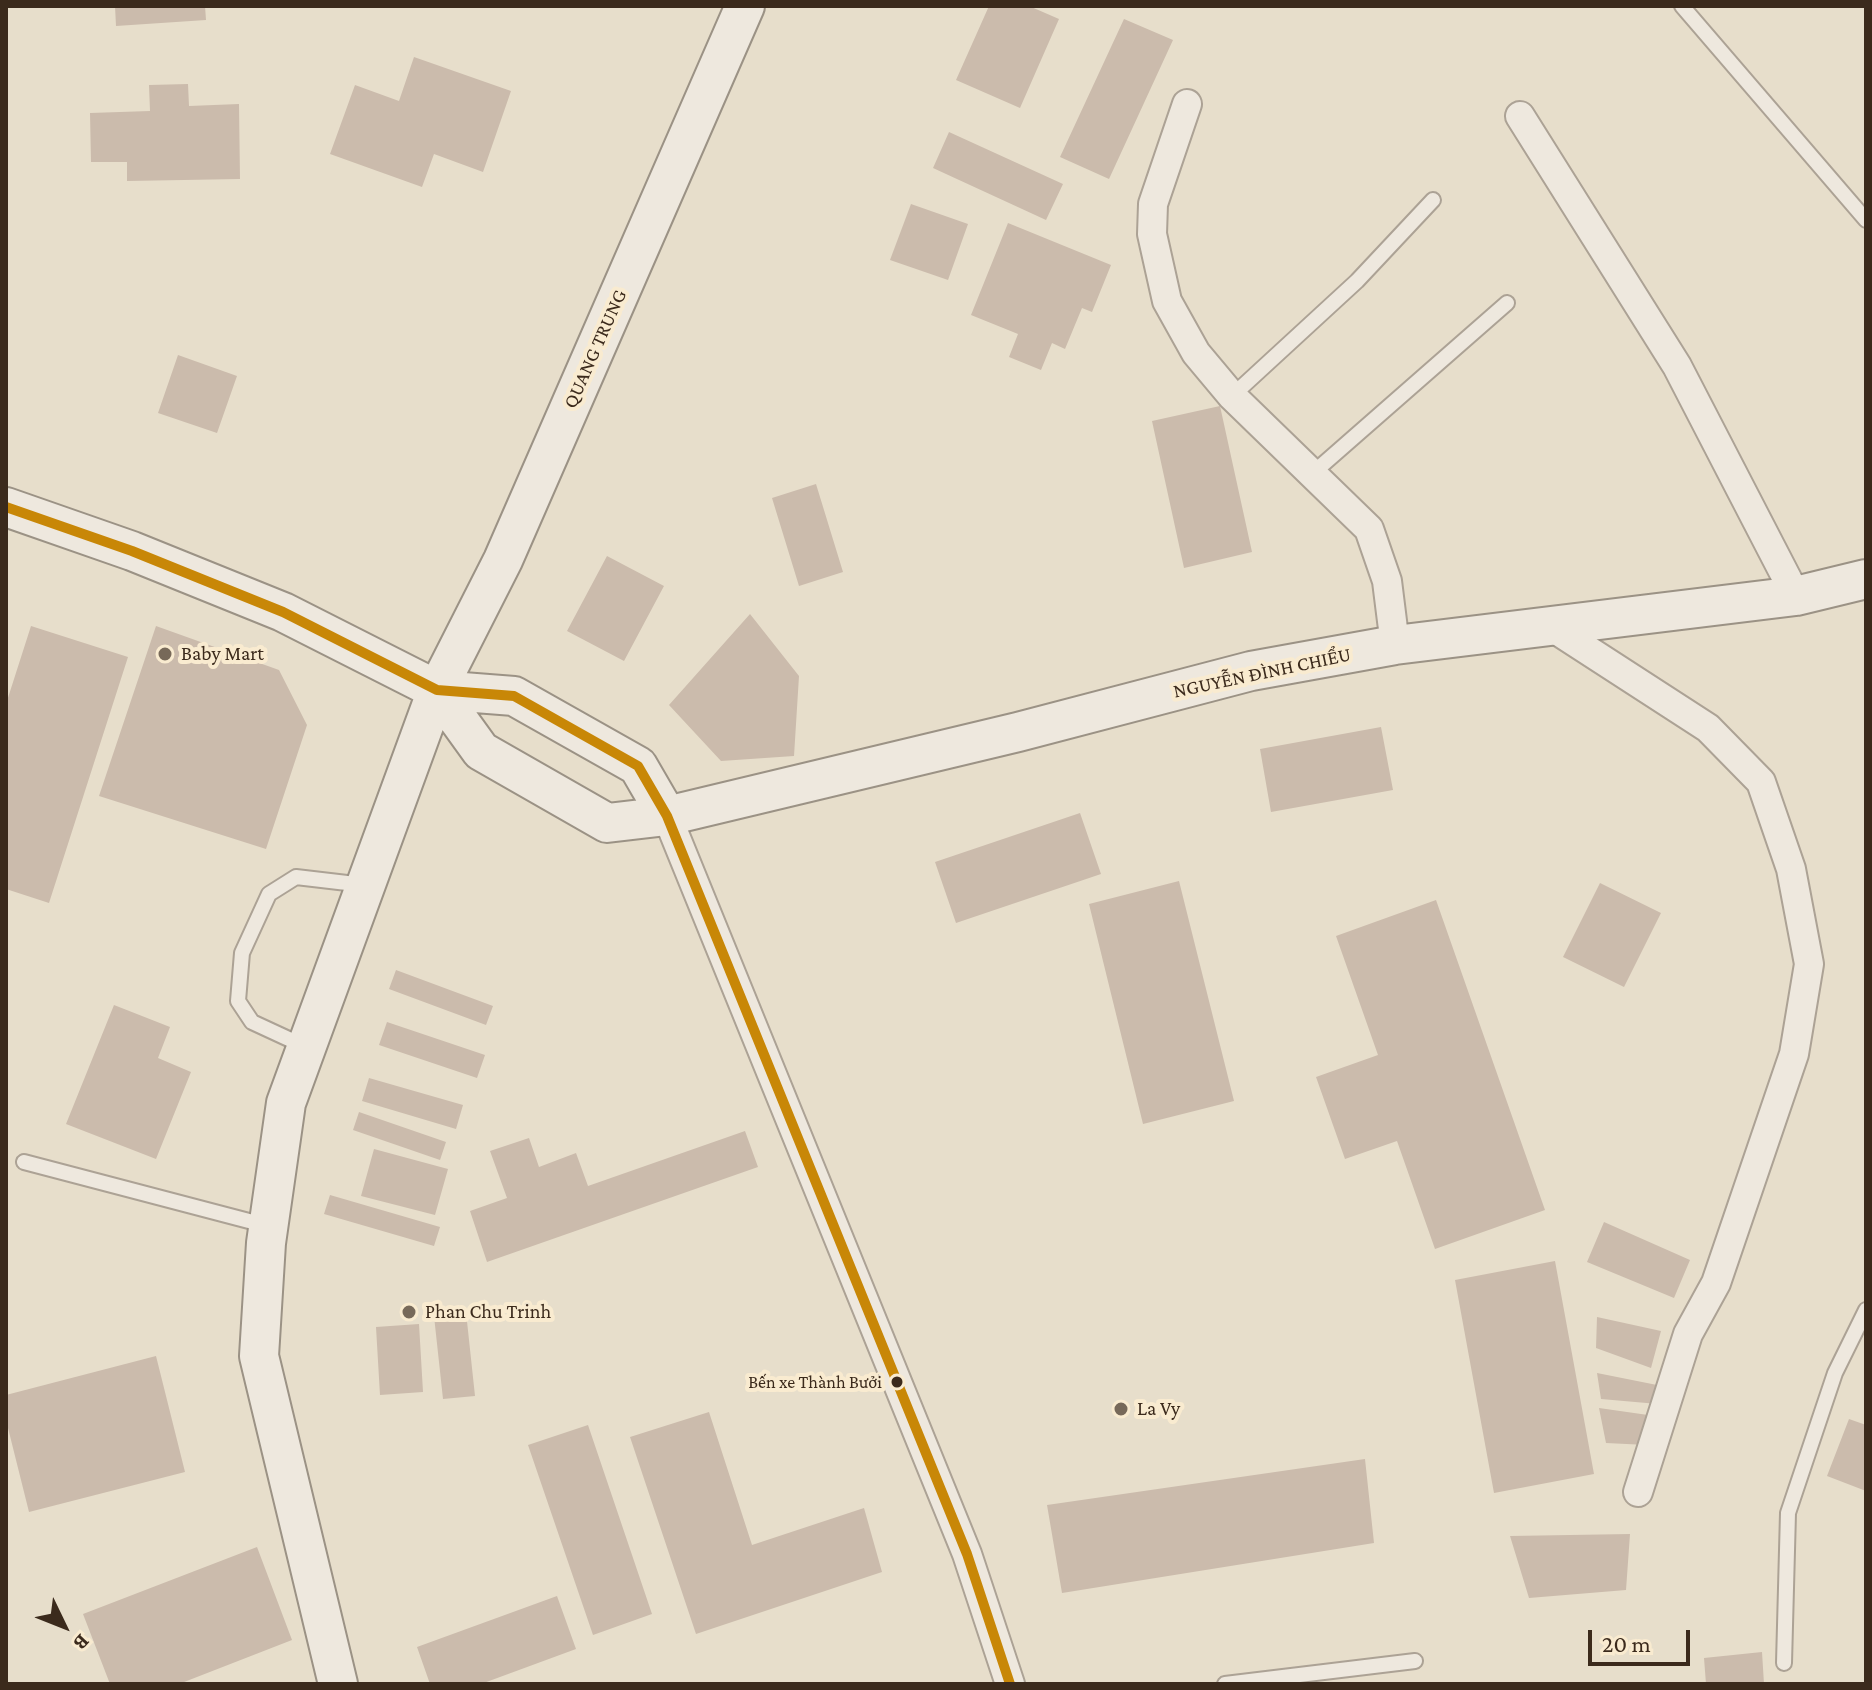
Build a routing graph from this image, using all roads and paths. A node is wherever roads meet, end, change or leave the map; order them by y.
1 (745, 6) edge
2 (1682, 6) edge
3 (1187, 104) dead end
4 (1520, 116) dead end
5 (1433, 200) dead end
6 (1866, 220) edge
7 (1507, 303) dead end
8 (1232, 396) junction
9 (1313, 473) junction
10 (6, 507) edge
11 (1866, 579) edge
12 (1796, 596) junction
13 (1552, 627) junction
14 (1395, 645) junction
15 (437, 690) junction
16 (667, 816) junction
17 (365, 885) junction
18 (306, 1047) junction
19 (24, 1162) dead end
20 (268, 1226) junction
21 (1866, 1310) edge
22 (1638, 1492) dead end
23 (1415, 1661) dead end
24 (1784, 1663) dead end
25 (338, 1684) edge
26 (1010, 1684) edge
27 (1225, 1684) edge

1 - 15 main road, QUANG TRUNG
2 - 6 lane
3 - 8 street
4 - 12 street
5 - 8 lane
7 - 9 lane
8 - 9 street
9 - 14 street
10 - 15 main road
11 - 12 main road, NGUYỄN ĐÌNH CHIỂU
12 - 13 main road, NGUYỄN ĐÌNH CHIỂU
13 - 14 main road, NGUYỄN ĐÌNH CHIỂU
13 - 22 street
14 - 16 main road, NGUYỄN ĐÌNH CHIỂU
15 - 16 main road
15 - 16 main road, NGUYỄN ĐÌNH CHIỂU
15 - 17 main road
16 - 26 street
17 - 18 main road
17 - 18 lane
18 - 20 main road
19 - 20 lane
20 - 25 main road
21 - 24 lane
23 - 27 lane

